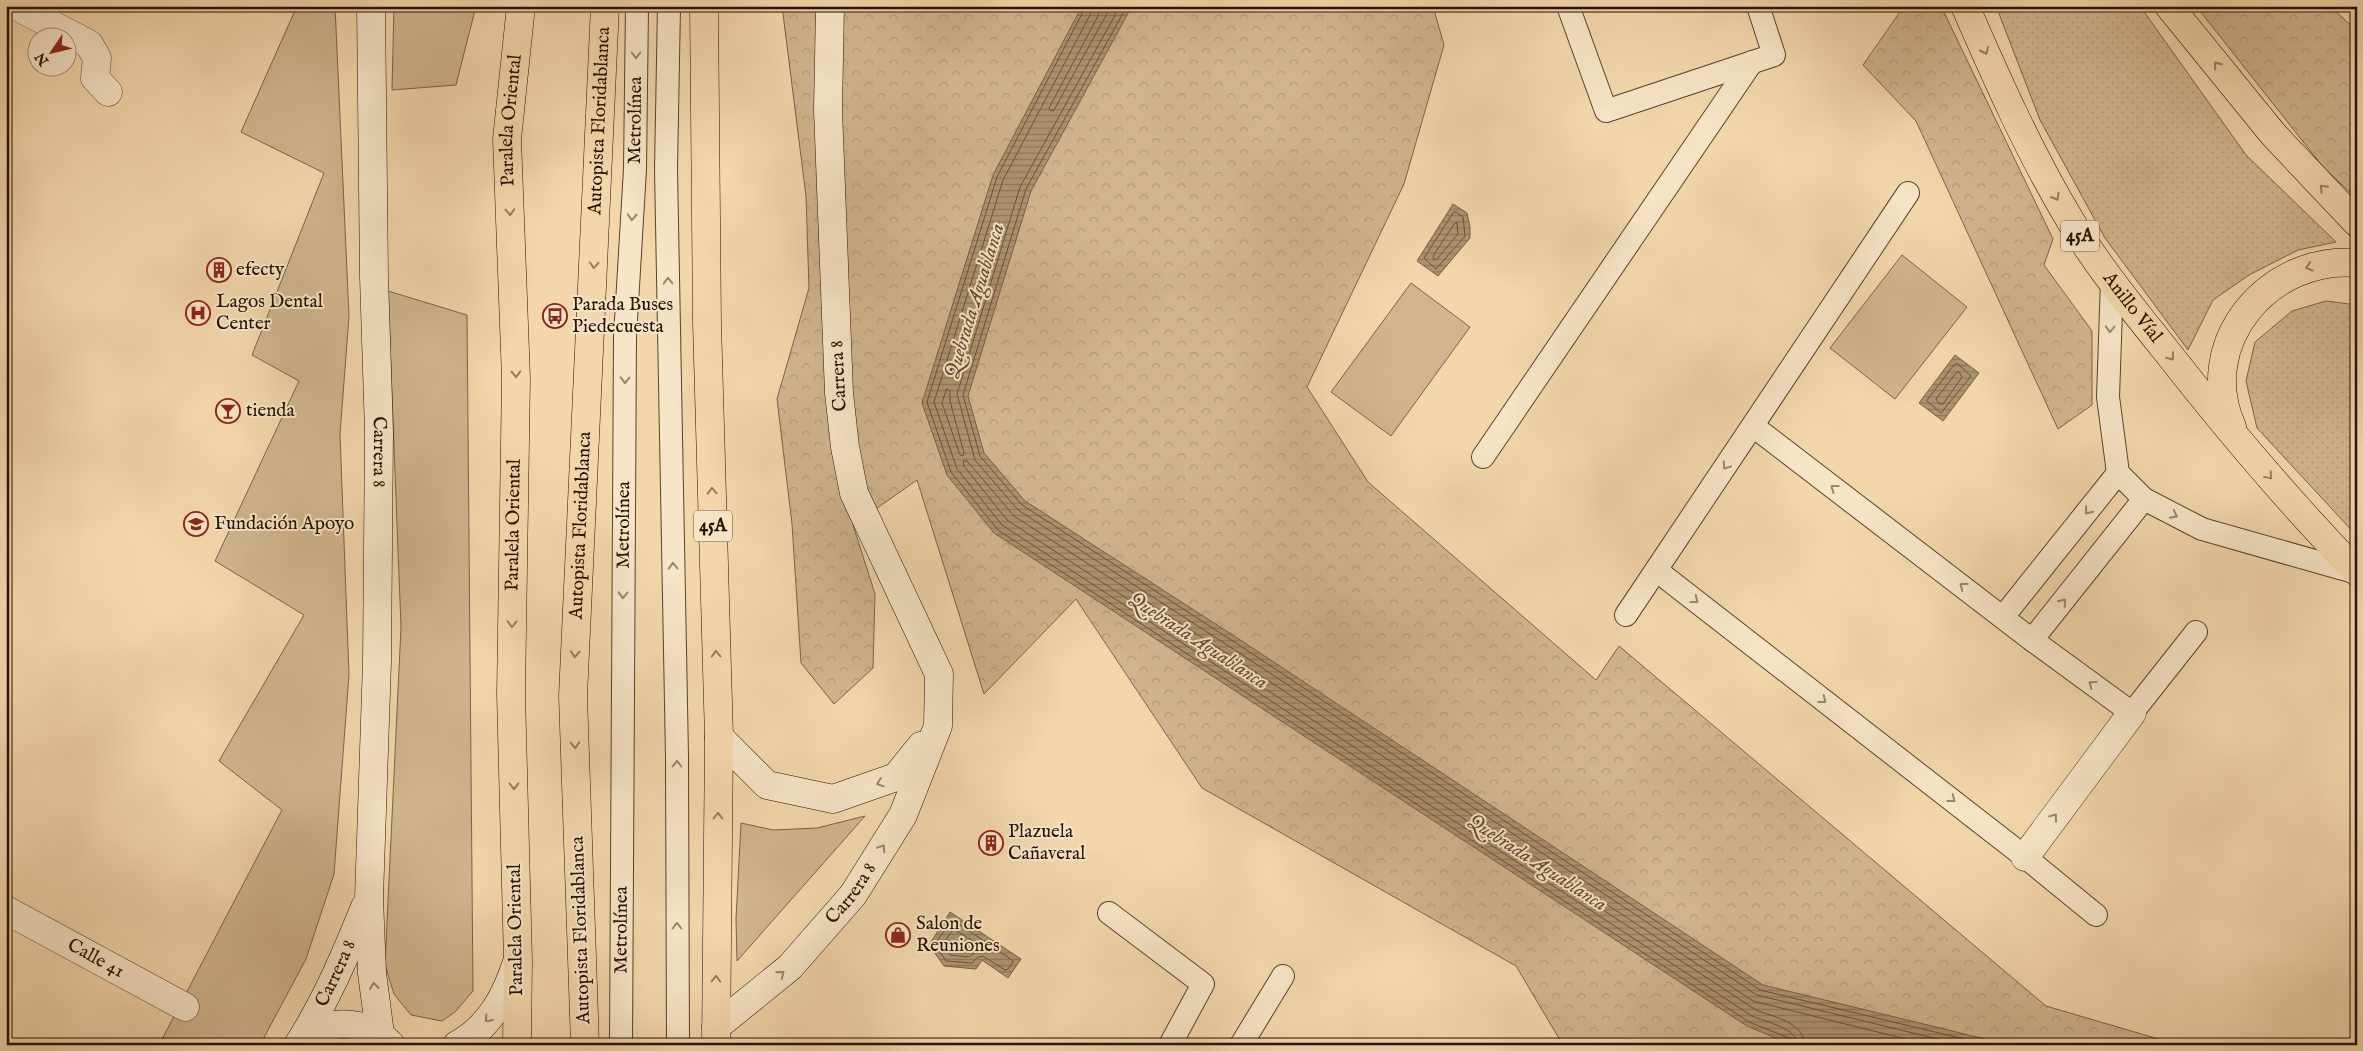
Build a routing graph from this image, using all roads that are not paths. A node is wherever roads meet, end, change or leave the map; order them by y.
1 (16, 6) edge
2 (371, 6) edge
3 (521, 6) edge
4 (605, 6) edge
5 (637, 6) edge
6 (669, 6) edge
7 (704, 6) edge
8 (830, 6) edge
9 (1568, 6) edge
10 (1758, 6) edge
11 (1965, 6) edge
12 (2169, 6) edge
13 (1752, 62) junction
14 (108, 92) dead end
15 (1908, 192) dead end
16 (2357, 223) edge
17 (2357, 263) edge
18 (2112, 281) junction
19 (1753, 426) junction
20 (2238, 439) junction
21 (1483, 458) dead end
22 (2118, 474) junction
23 (2144, 499) junction
24 (1656, 570) junction
25 (2357, 573) edge
26 (1626, 615) dead end
27 (2003, 617) junction
28 (2196, 632) dead end
29 (2032, 640) junction
30 (2132, 713) junction
31 (938, 726) junction
32 (719, 737) junction
33 (2025, 856) junction
34 (369, 898) junction
35 (6, 910) edge
36 (1109, 913) dead end
37 (2096, 915) dead end
38 (518, 960) junction
39 (1283, 976) dead end
40 (185, 1007) dead end
41 (716, 1036) edge
42 (386, 1040) edge
43 (299, 1045) edge
44 (457, 1045) edge
45 (517, 1045) edge
46 (585, 1045) edge
47 (621, 1045) edge
48 (678, 1045) edge
49 (1170, 1045) edge
50 (1241, 1045) edge

1 - 14 main road
2 - 34 main road, Carrera 8
3 -> 38 highway, Paralela Oriental
4 -> 46 highway, Autopista Floridablanca
5 -> 47 lane, Metrolínea
48 -> 6 lane, Metrolínea
32 -> 7 highway, 45A
8 - 31 main road, Carrera 8
9 - 13 lane
10 - 13 lane
11 -> 18 highway, Anillo Víal / 45A
16 -> 12 highway
13 - 21 lane
15 - 19 lane
17 -> 20 highway
18 -> 20 highway, Anillo Víal / 45A
18 -> 22 lane
19 -> 24 lane
27 -> 19 lane
20 -> 25 highway, Anillo Víal / 45A
22 - 23 lane
22 -> 27 lane
23 -> 25 lane
29 -> 23 lane
24 - 26 lane
24 -> 33 lane
27 - 29 lane
28 - 30 lane
30 -> 29 lane
33 -> 30 main road
31 -> 32 main road
41 -> 31 main road, Carrera 8
41 -> 32 highway, 45A
33 - 37 lane
42 -> 34 main road, Carrera 8
34 - 43 main road, Carrera 8
35 - 40 main road, Calle 41
36 - 49 lane
38 -> 44 main road
38 - 45 highway, Paralela Oriental
39 - 50 lane
42 - 43 main road

